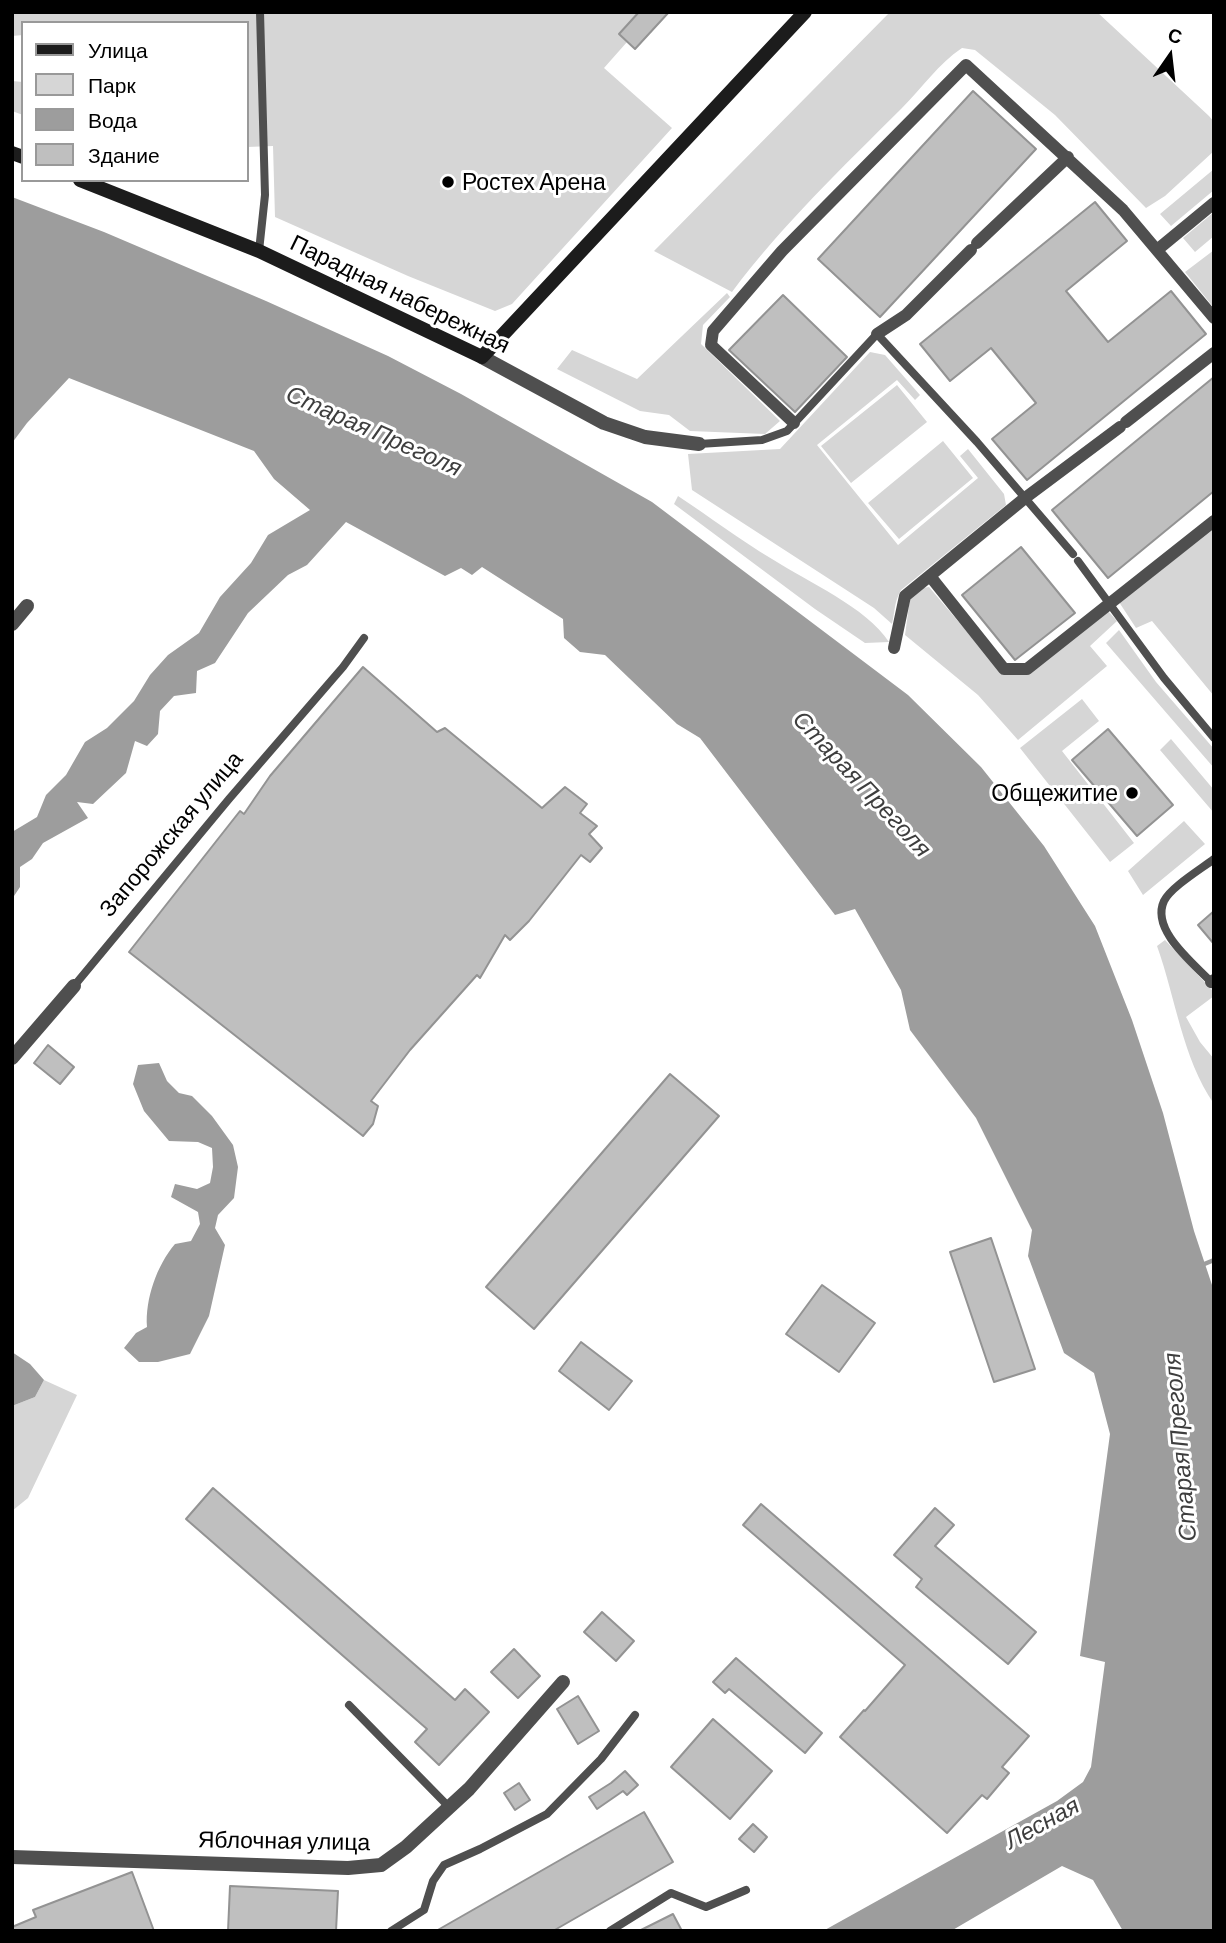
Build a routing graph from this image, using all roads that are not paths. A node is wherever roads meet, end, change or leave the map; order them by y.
1 (260, 12) edge
2 (805, 12) edge
3 (1068, 157) junction
4 (85, 182) edge
5 (1214, 204) edge
6 (1157, 250) junction
7 (259, 251) junction
8 (1214, 318) edge
9 (877, 334) junction
10 (1214, 353) edge
11 (482, 357) junction
12 (794, 423) junction
13 (699, 444) joint
14 (1025, 498) junction
15 (1214, 521) edge
16 (930, 576) junction
17 (1109, 603) junction
18 (27, 606) dead end
19 (12, 624) edge
20 (364, 639) dead end
21 (894, 648) dead end
22 (1214, 738) edge
23 (1214, 859) edge
24 (1213, 983) edge
25 (74, 986) joint
26 (12, 1058) edge
27 (563, 1682) dead end
28 (349, 1705) dead end
29 (635, 1715) dead end
30 (449, 1807) junction
31 (12, 1857) edge
32 (746, 1890) dead end
33 (391, 1931) edge
34 (610, 1931) edge

1 - 7 lane
2 - 11 main road
3 - 6 street
3 - 9 street
3 - 12 street
4 - 7 main road, Парадная набережная
5 - 6 street
6 - 8 street
7 - 11 main road, Парадная набережная
9 - 12 lane
9 - 14 lane
10 - 14 street
11 - 13 street, Парадная набережная
12 - 13 lane
14 - 16 street
14 - 17 lane
15 - 17 street
16 - 17 street
16 - 21 street
17 - 22 lane
18 - 19 street
20 - 25 lane, Запорожская улица
23 - 24 lane
25 - 26 street, Запорожская улица
27 - 30 street, Яблочная улица
28 - 30 lane
29 - 33 lane
30 - 31 street, Яблочная улица
32 - 34 lane

